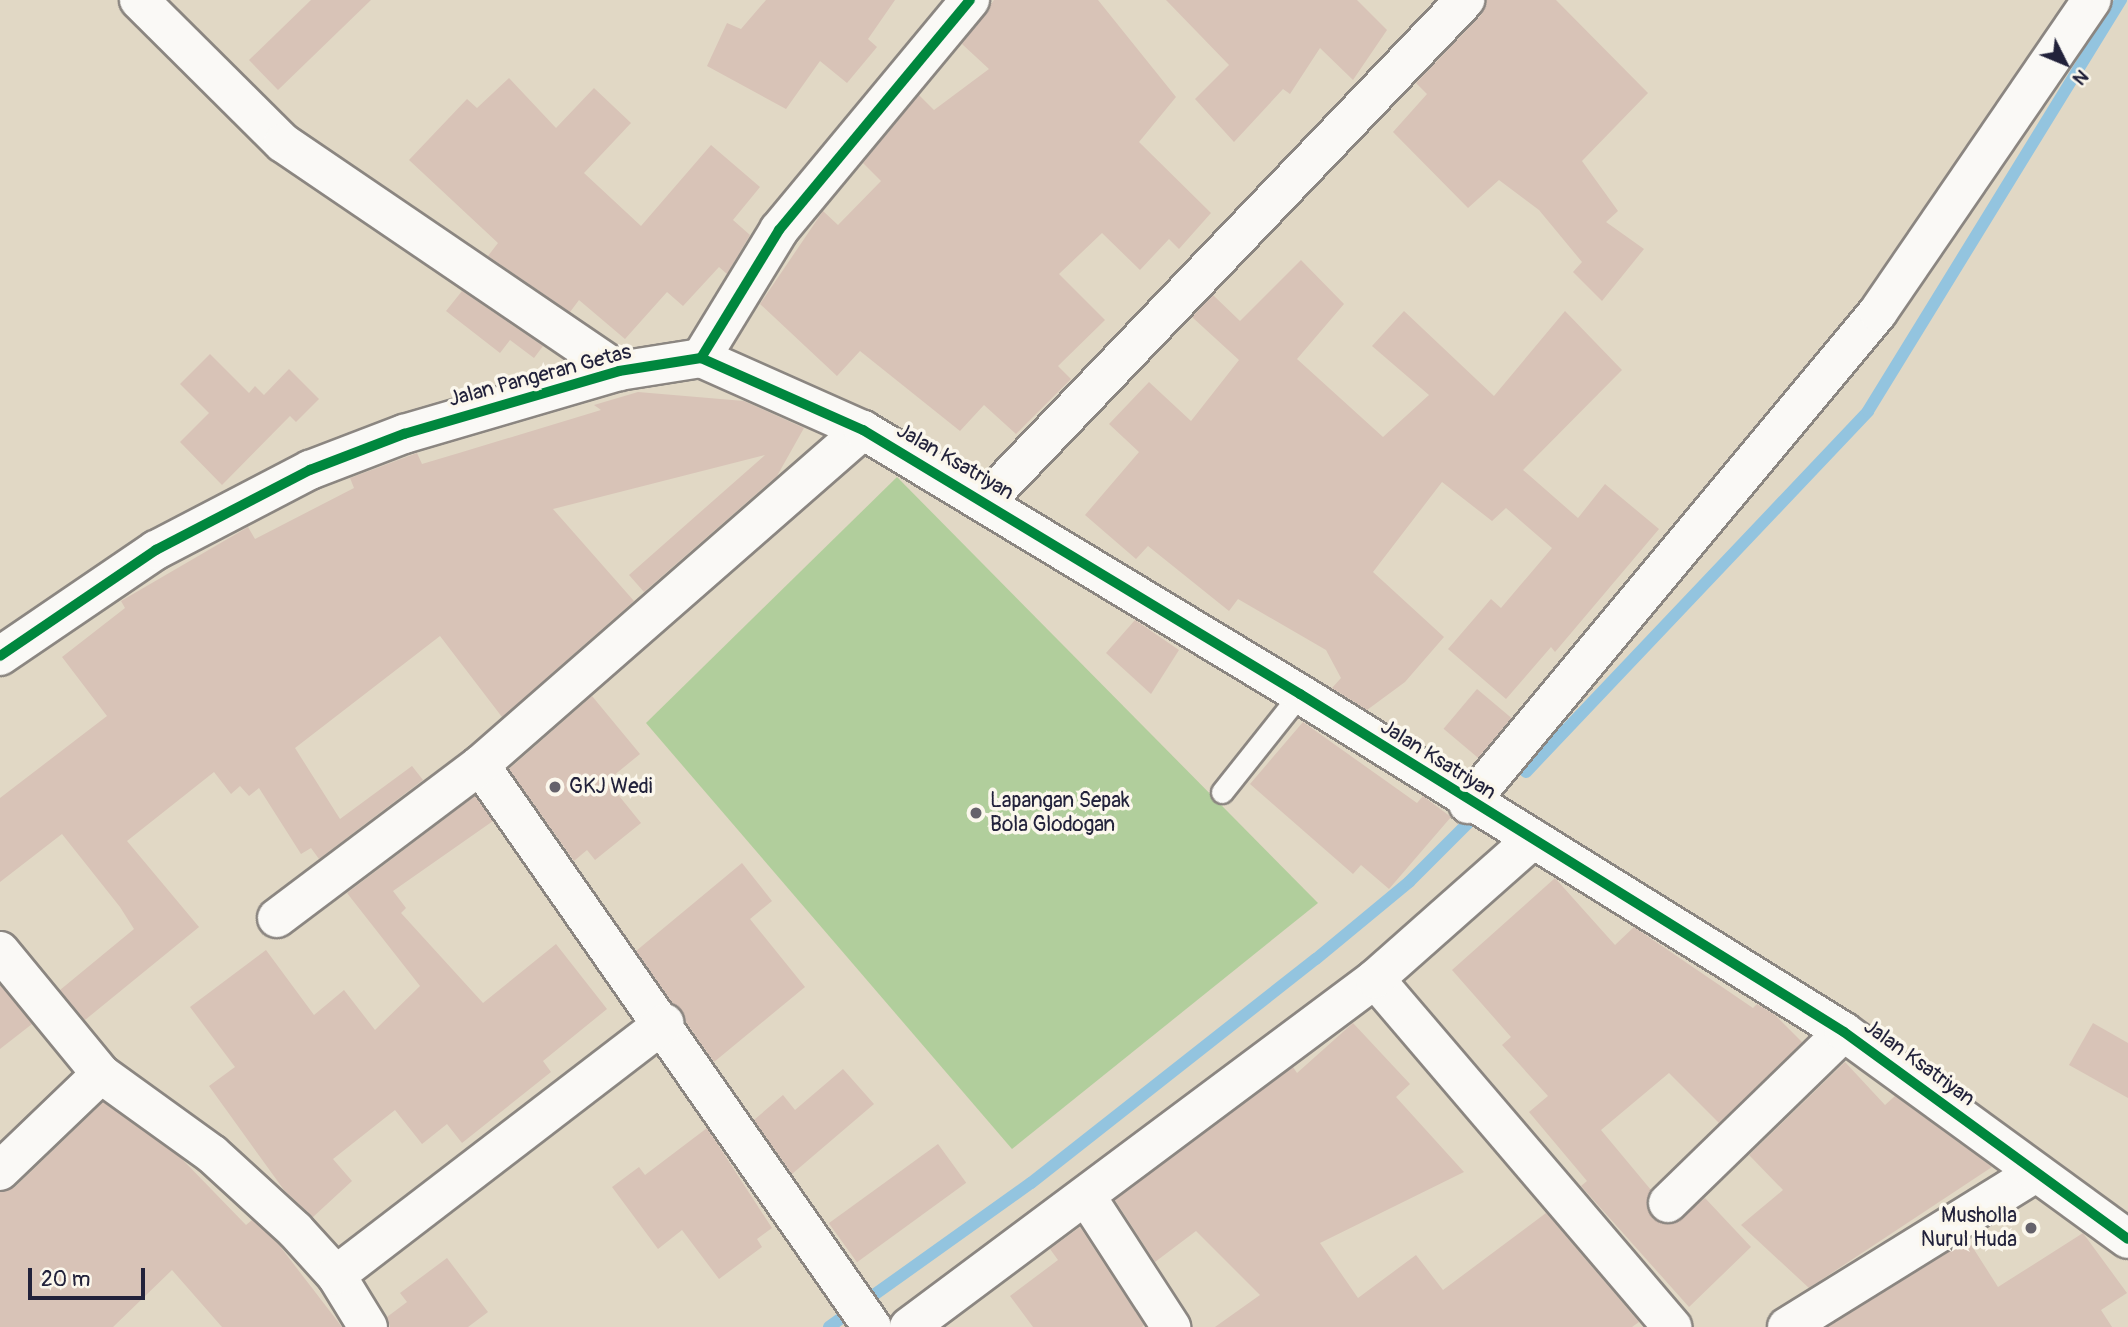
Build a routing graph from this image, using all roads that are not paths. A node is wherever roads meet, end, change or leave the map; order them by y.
1 (139, 0) edge
2 (970, 0) edge
3 (1465, 0) edge
4 (2092, 0) edge
5 (701, 358) junction
6 (619, 371) junction
7 (863, 430) junction
8 (985, 502) junction
9 (0, 656) edge
10 (1300, 695) junction
11 (480, 765) junction
12 (1222, 792) dead end
13 (1494, 818) junction
14 (277, 918) dead end
15 (0, 951) edge
16 (1375, 979) junction
17 (664, 1023) junction
18 (1844, 1032) junction
19 (101, 1074) junction
20 (0, 1171) edge
21 (2035, 1173) junction
22 (1088, 1199) junction
23 (1668, 1203) dead end
24 (2128, 1239) edge
25 (336, 1275) junction
26 (368, 1327) edge
27 (872, 1327) edge
28 (909, 1327) edge
29 (1171, 1327) edge
30 (1672, 1327) edge
31 (1787, 1327) edge

1 - 6 street
2 - 5 street
3 - 8 street
4 - 13 street
5 - 6 street, Jalan Pangeran Getas
5 - 7 street, Jalan Ksatriyan
6 - 9 street, Jalan Pangeran Getas
7 - 8 street, Jalan Ksatriyan
7 - 11 street
8 - 10 street, Jalan Ksatriyan
10 - 12 lane
10 - 13 street, Jalan Ksatriyan
11 - 14 street
11 - 17 street
13 - 16 street
13 - 18 street, Jalan Ksatriyan
15 - 19 street
16 - 22 street
16 - 30 street
17 - 25 street
17 - 27 street
18 - 21 street, Jalan Ksatriyan
18 - 23 street
19 - 20 street
19 - 25 street
21 - 24 street, Jalan Ksatriyan
21 - 31 street
22 - 28 street
22 - 29 street
25 - 26 street

